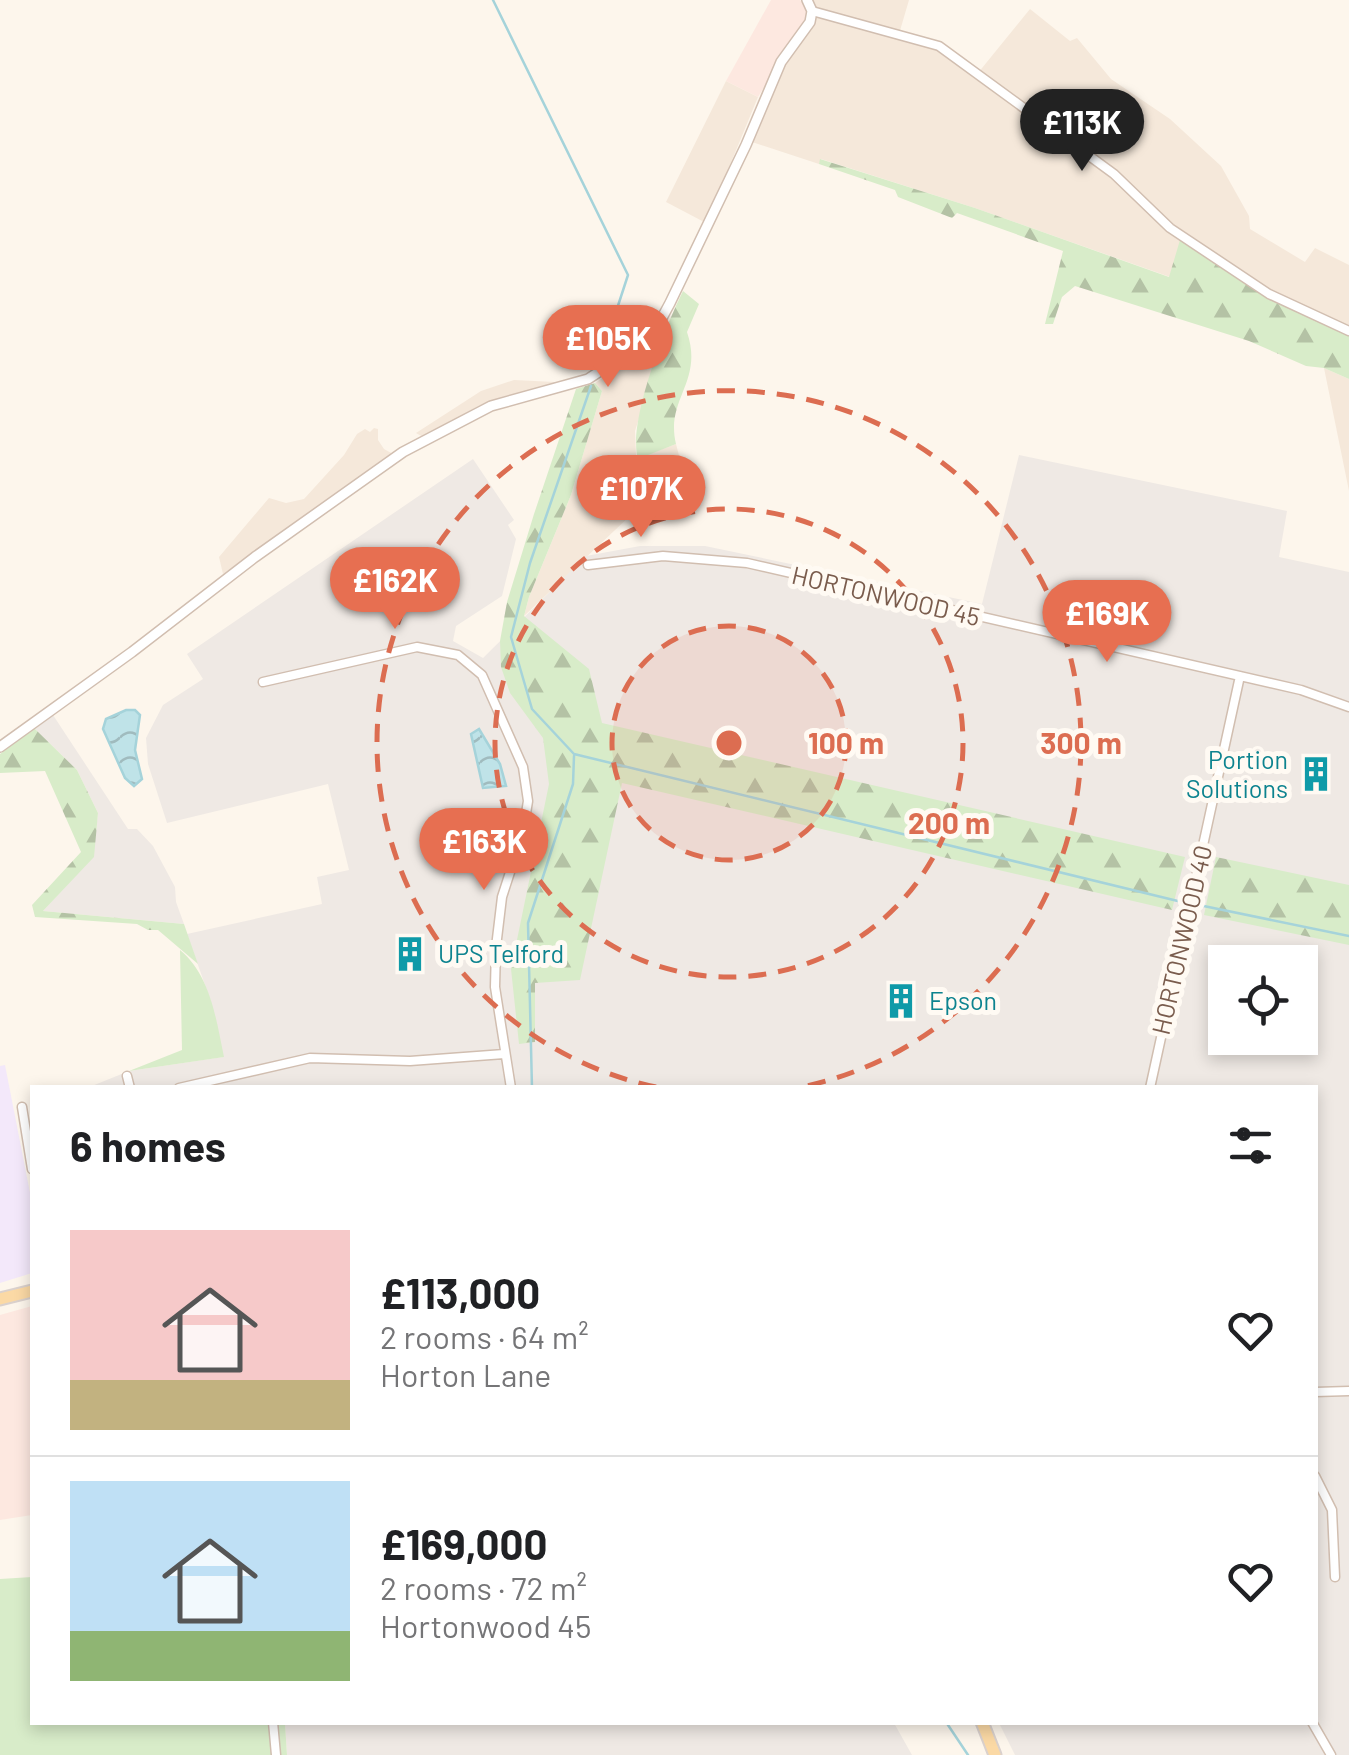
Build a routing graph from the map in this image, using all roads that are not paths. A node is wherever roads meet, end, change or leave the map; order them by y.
1 (807, 0) edge
2 (812, 11) junction
3 (1349, 331) edge
4 (588, 565) dead end
5 (1240, 676) junction
6 (263, 682) dead end
7 (1349, 707) edge
8 (0, 747) edge
9 (504, 1054) junction
10 (127, 1076) dead end
11 (129, 1085) edge
12 (192, 1085) edge
13 (509, 1085) edge
14 (1151, 1085) edge
15 (22, 1107) dead end
16 (30, 1125) edge
17 (30, 1291) edge
18 (0, 1299) edge
19 (1349, 1391) edge
20 (1318, 1392) edge
21 (1318, 1482) edge
22 (1335, 1577) dead end
23 (273, 1725) edge
24 (983, 1725) edge
25 (1314, 1725) edge
26 (276, 1755) edge
27 (996, 1755) edge
28 (1331, 1755) edge

1 - 2 street
2 - 3 street
2 - 8 street
4 - 5 street, HORTONWOOD 45
5 - 7 street, HORTONWOOD 45
5 - 14 street, HORTONWOOD 40
6 - 9 street
9 - 12 street
9 - 13 street
10 - 11 street
15 - 16 street
17 - 18 main road
19 - 20 street
21 - 22 street
23 - 26 street
24 - 27 main road
25 - 28 street

